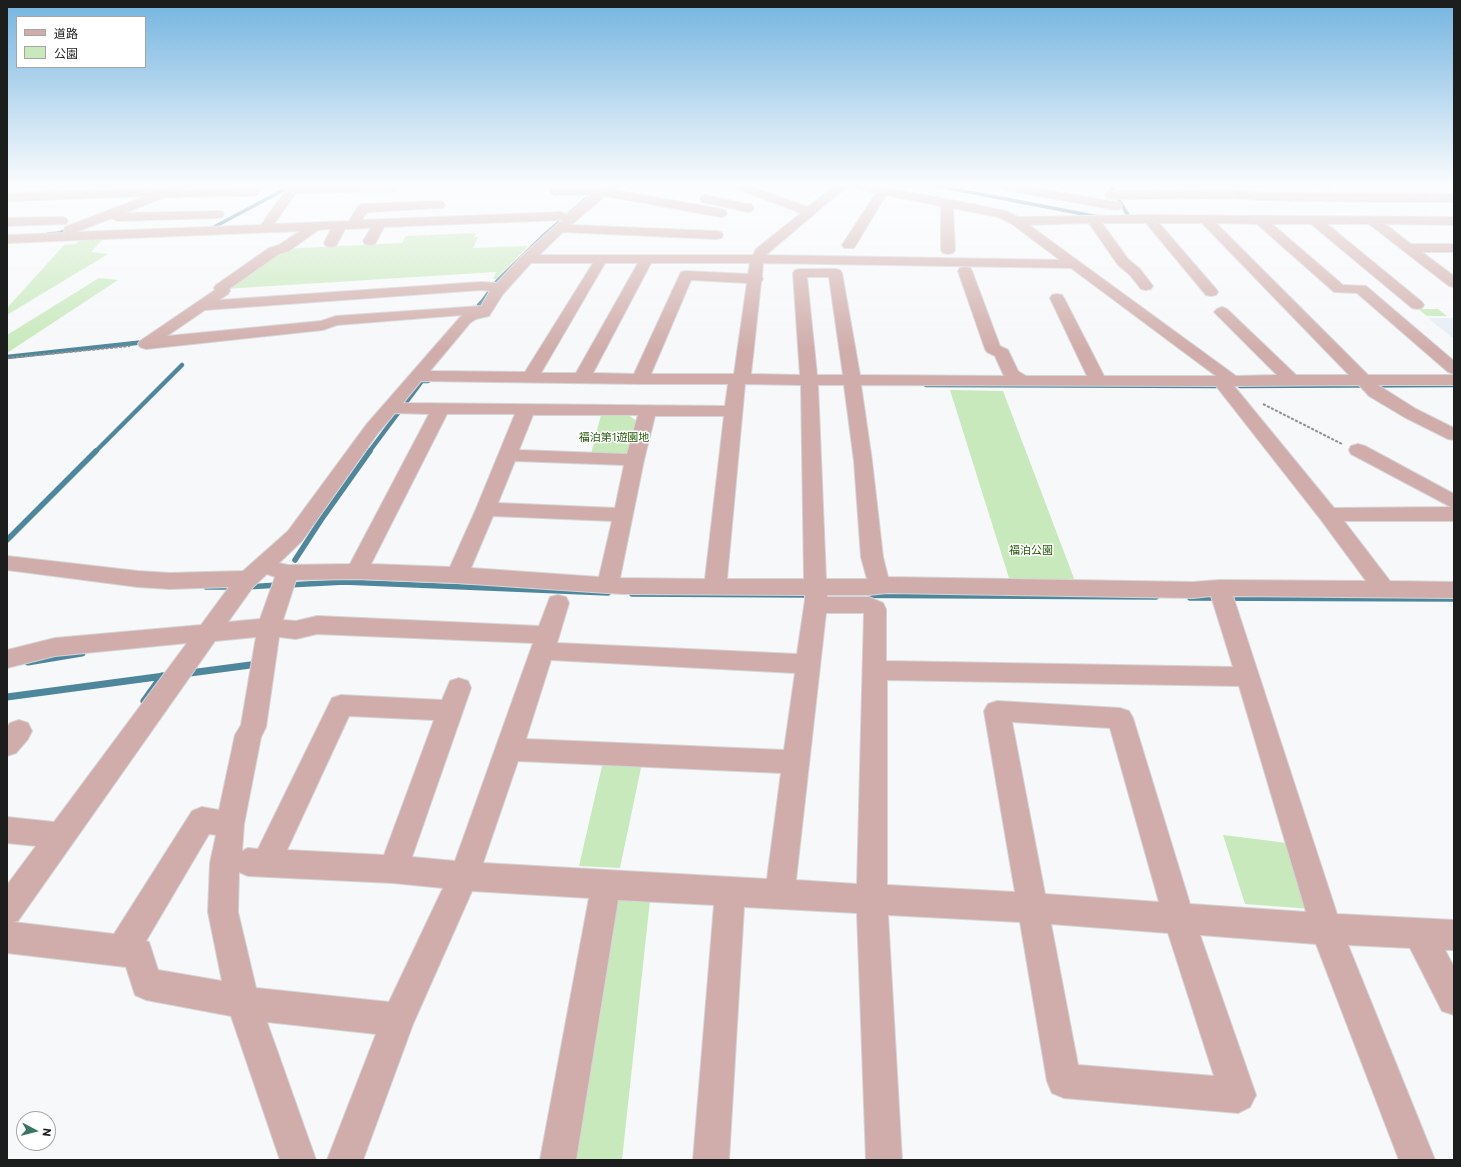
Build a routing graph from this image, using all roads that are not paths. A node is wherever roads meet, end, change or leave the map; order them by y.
1 (293, 240) edge
2 (334, 240) edge
3 (544, 240) edge
4 (775, 240) edge
5 (852, 240) edge
6 (948, 240) edge
7 (1042, 240) edge
8 (1113, 240) edge
9 (1167, 240) edge
10 (1227, 240) edge
11 (1283, 240) edge
12 (1338, 240) edge
13 (1397, 240) edge
14 (331, 243) dead end
15 (849, 245) dead end
16 (1407, 248) junction
17 (1454, 248) edge
18 (948, 250) dead end
19 (527, 259) junction
20 (757, 259) junction
21 (645, 262) dead end
22 (599, 264) dead end
23 (1074, 264) junction
24 (965, 271) dead end
25 (756, 279) junction
26 (1454, 283) edge
27 (1146, 286) dead end
28 (494, 287) junction
29 (1211, 292) dead end
30 (1056, 298) dead end
31 (1375, 300) junction
32 (201, 306) junction
33 (486, 310) junction
34 (1222, 312) dead end
35 (1454, 369) edge
36 (423, 376) junction
37 (530, 377) junction
38 (582, 378) junction
39 (640, 379) junction
40 (1292, 380) junction
41 (1454, 380) edge
42 (738, 381) junction
43 (1023, 381) junction
44 (1098, 381) junction
45 (809, 383) junction
46 (852, 383) junction
47 (1366, 384) junction
48 (1226, 385) junction
49 (1161, 390) dead end
50 (397, 408) junction
51 (441, 408) junction
52 (526, 409) junction
53 (648, 410) junction
54 (733, 411) junction
55 (1454, 435) edge
56 (1358, 450) road end
57 (508, 454) junction
58 (635, 460) junction
59 (1454, 502) edge
60 (486, 509) junction
61 (1454, 514) edge
62 (623, 515) junction
63 (1328, 515) junction
64 (7, 563) edge
65 (357, 570) junction
66 (457, 575) junction
67 (248, 580) junction
68 (285, 581) junction
69 (608, 584) junction
70 (880, 586) junction
71 (715, 587) junction
72 (1384, 589) junction
73 (1454, 590) edge
74 (1221, 594) junction
75 (816, 596) junction
76 (558, 602) dead end
77 (208, 633) junction
78 (267, 637) junction
79 (546, 643) junction
80 (7, 659) edge
81 (809, 664) junction
82 (875, 670) junction
83 (1248, 677) junction
84 (509, 749) junction
85 (797, 762) junction
86 (230, 824) junction
87 (7, 830) edge
88 (51, 835) junction
89 (393, 869) junction
90 (464, 876) junction
91 (606, 884) junction
92 (730, 892) junction
93 (780, 894) junction
94 (872, 900) junction
95 (1033, 908) junction
96 (7, 910) edge
97 (1179, 918) junction
98 (1326, 929) junction
99 (1419, 934) junction
100 (1454, 935) edge
101 (7, 937) edge
102 (122, 951) junction
103 (1454, 999) edge
104 (243, 1002) junction
105 (398, 1020) junction
106 (298, 1160) edge
107 (345, 1160) edge
108 (558, 1160) edge
109 (711, 1160) edge
110 (884, 1160) edge
111 (1417, 1160) edge

1 - 32 street
2 - 14 street
3 - 19 street
4 - 20 street
5 - 15 street
6 - 18 street
7 - 23 street
8 - 27 street
9 - 29 street
10 - 47 street
11 - 31 street
12 - 31 street
13 - 16 street
16 - 17 street
16 - 26 street
19 - 20 street
19 - 28 street
20 - 23 street
20 - 25 street
21 - 38 street
22 - 37 street
23 - 48 street
24 - 43 street
25 - 39 street
25 - 42 street
28 - 32 street
28 - 33 street
30 - 44 street
31 - 35 street
32 - 33 street
33 - 36 street
34 - 40 street
36 - 37 street
36 - 50 street
37 - 38 street
38 - 39 street
39 - 42 street
40 - 47 street
40 - 48 street
41 - 47 street
42 - 45 street
42 - 54 street
43 - 44 street
43 - 46 street
44 - 48 street
45 - 46 street
45 - 46 street
45 - 75 street
46 - 70 street
47 - 55 street
48 - 49 street
48 - 63 street
50 - 51 street
50 - 67 street
51 - 52 street
51 - 65 street
52 - 53 street
52 - 57 street
53 - 54 street
53 - 58 street
54 - 71 street
56 - 59 street
57 - 58 street
57 - 60 street
58 - 62 street
60 - 62 street
60 - 66 street
61 - 63 street
62 - 69 street
63 - 72 street
64 - 67 street
65 - 66 street
65 - 68 street
66 - 69 street
67 - 68 street
67 - 77 street
68 - 78 street
69 - 71 street
70 - 74 street
70 - 75 street
71 - 75 street
72 - 73 street
72 - 74 street
74 - 83 street
75 - 81 street
75 - 82 street
76 - 79 street
77 - 78 street
77 - 80 street
77 - 88 street
78 - 79 street
78 - 86 street
79 - 81 street
79 - 84 street
81 - 85 street
82 - 83 street
82 - 94 street
83 - 98 street
84 - 85 street
84 - 90 street
85 - 93 street
86 - 102 street
86 - 104 street
87 - 88 street
88 - 96 street
89 - 89 street
89 - 90 street
90 - 91 street
90 - 105 street
91 - 92 street
91 - 108 street
92 - 93 street
92 - 109 street
93 - 94 street
94 - 95 street
94 - 110 street
95 - 97 street
95 - 97 street
95 - 97 street
97 - 98 street
98 - 99 street
98 - 111 street
99 - 100 street
99 - 103 street
101 - 102 street
102 - 104 street
104 - 105 street
104 - 106 street
105 - 107 street

